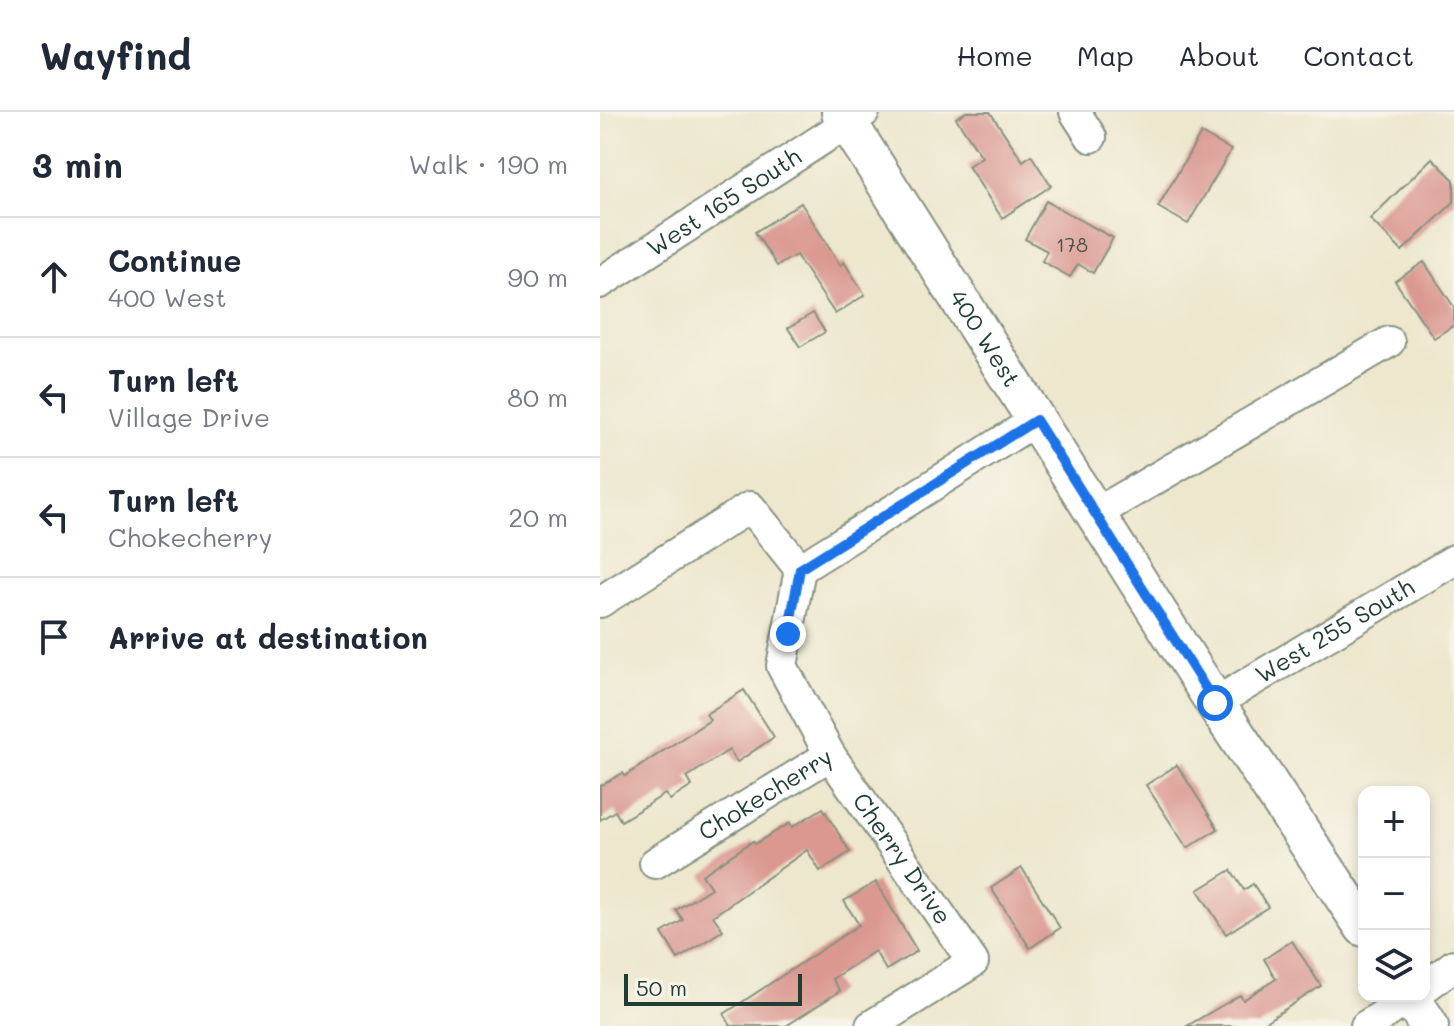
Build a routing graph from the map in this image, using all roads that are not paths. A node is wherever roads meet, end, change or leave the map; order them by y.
1 (851, 115) edge
2 (600, 283) edge
3 (1389, 342) dead end
4 (1036, 420) junction
5 (1095, 514) junction
6 (1454, 560) edge
7 (800, 569) junction
8 (600, 602) edge
9 (1215, 703) junction
10 (830, 755) junction
11 (655, 863) dead end
12 (1358, 918) edge
13 (1454, 965) edge
14 (1430, 989) edge
15 (1416, 1002) edge
16 (871, 1026) edge
17 (1366, 1026) edge

1 - 2 street, West 165 South
1 - 4 main road, 400 West
3 - 5 street
4 - 5 main road, 400 West
4 - 7 street
5 - 9 main road, 400 West
6 - 9 street, West 255 South
7 - 8 street
7 - 10 street, Chokecherry
9 - 12 main road, 400 West
10 - 11 street, Chokecherry
10 - 16 street, Cherry Drive
13 - 14 street
15 - 17 street

